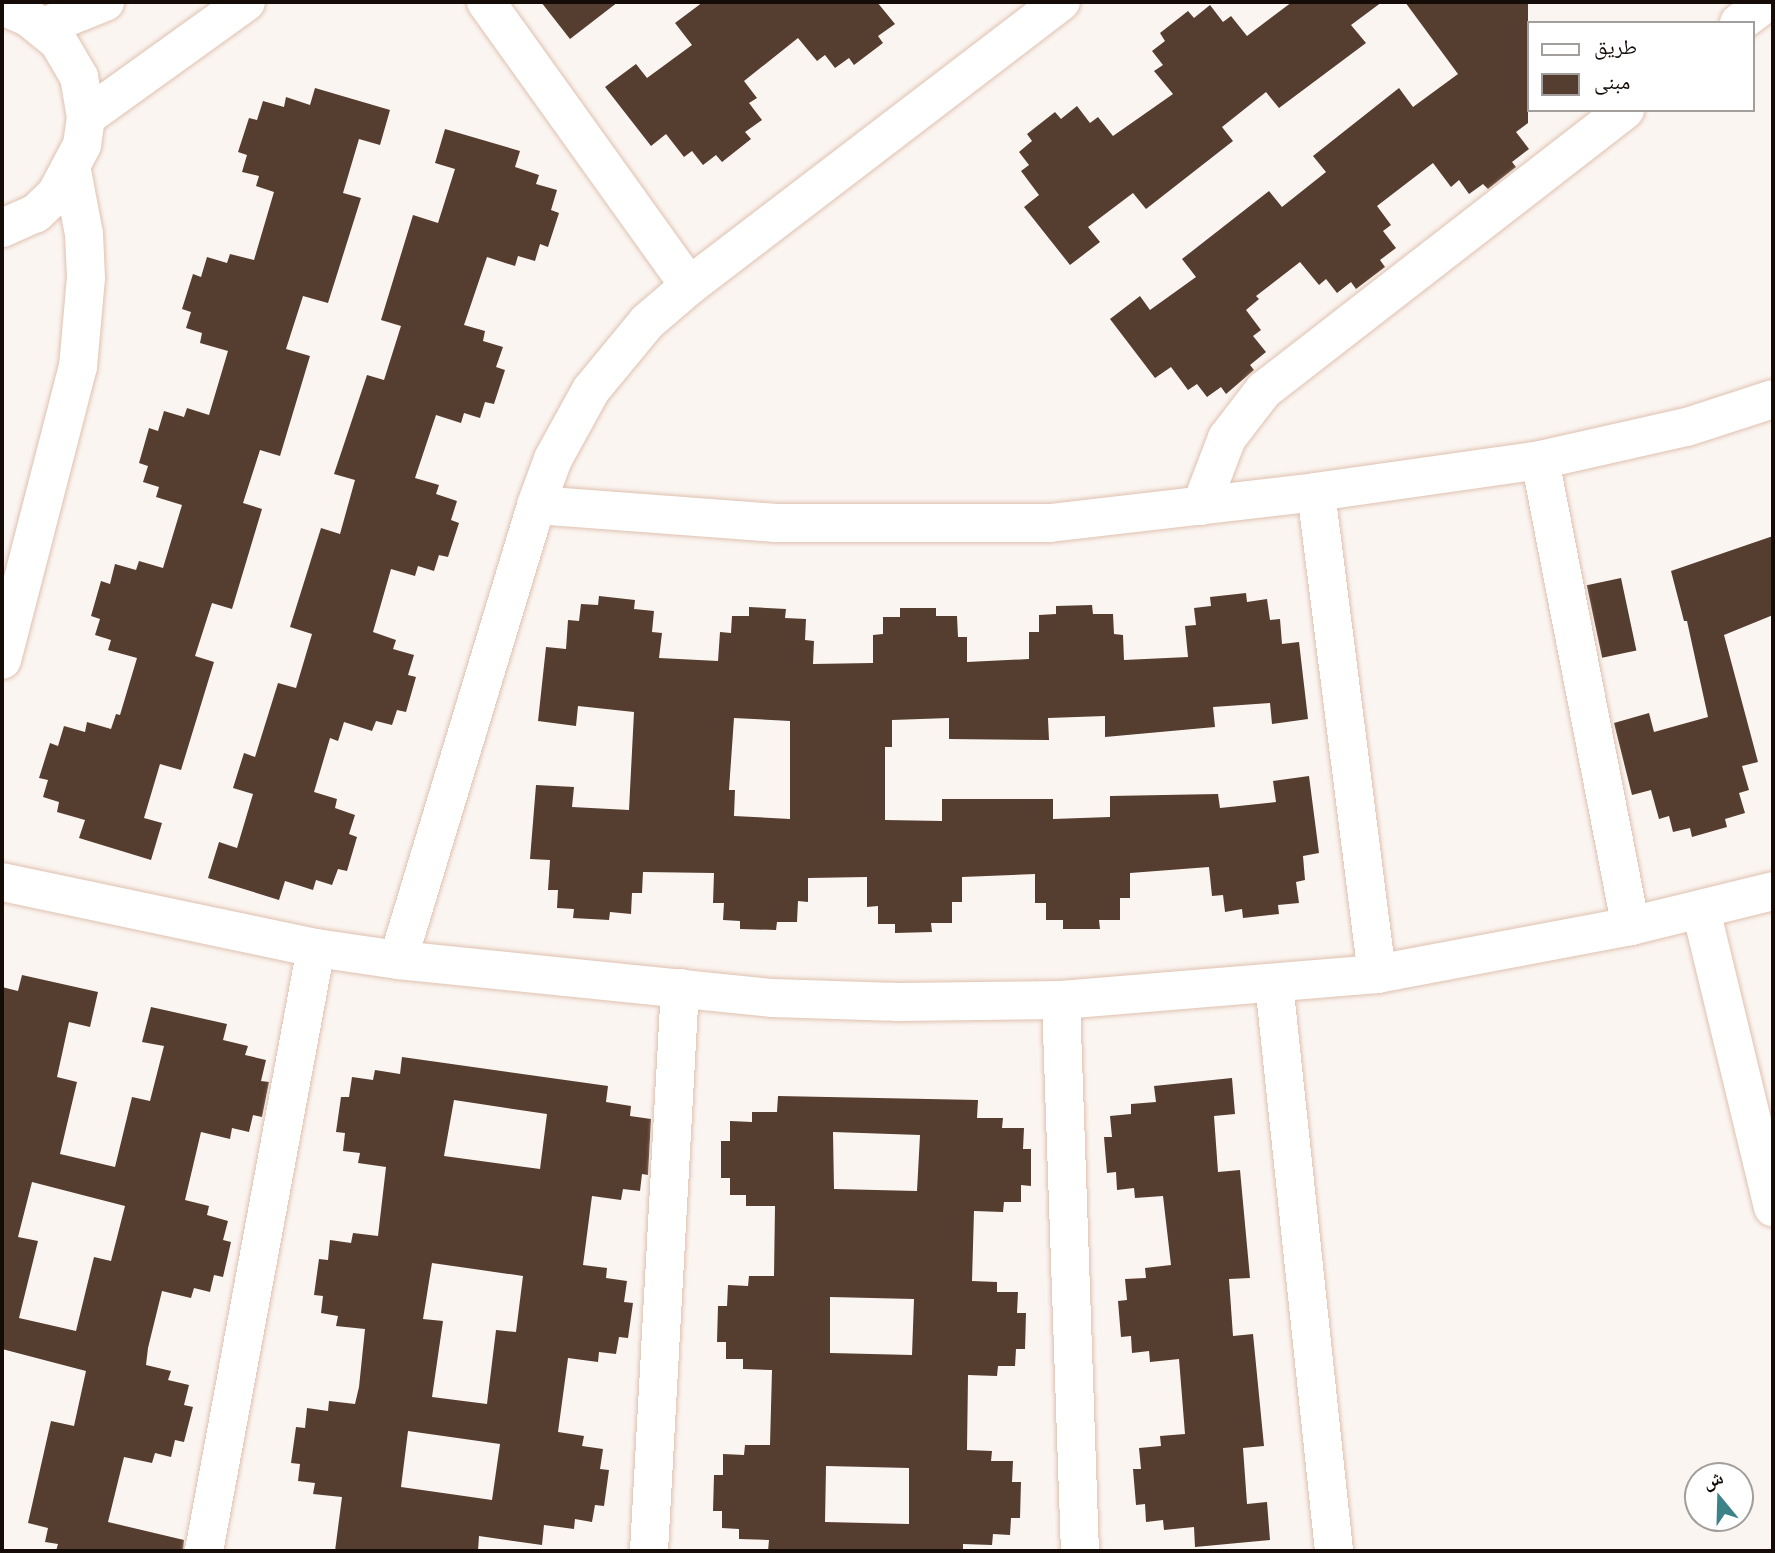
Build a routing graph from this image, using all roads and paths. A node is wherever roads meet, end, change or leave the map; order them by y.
1 (105, 2) edge
2 (246, 2) edge
3 (486, 2) edge
4 (1061, 2) edge
5 (1767, 2) edge
6 (2, 6) edge
7 (1743, 21) edge
8 (43, 27) junction
9 (1622, 112) edge
10 (86, 117) junction
11 (72, 171) junction
12 (2, 228) edge
13 (689, 286) junction
14 (1773, 399) edge
15 (1539, 460) junction
16 (1316, 492) junction
17 (536, 505) junction
18 (1201, 506) junction
19 (2, 660) edge
20 (2, 882) edge
21 (1773, 891) edge
22 (1701, 909) junction
23 (1631, 926) junction
24 (316, 948) junction
25 (398, 960) junction
26 (1377, 974) junction
27 (1274, 983) junction
28 (680, 988) junction
29 (1061, 1000) junction
30 (1773, 1207) edge
31 (204, 1551) edge
32 (649, 1551) edge
33 (1080, 1551) edge
34 (1334, 1551) edge

1 - 8 street
2 - 10 street
3 - 13 street
4 - 13 street
5 - 7 street
6 - 8 street
8 - 10 street
9 - 18 street
10 - 11 street
11 - 12 street
11 - 19 street
13 - 17 street
14 - 15 street
15 - 16 street
15 - 23 street
16 - 18 street
16 - 26 street
17 - 18 street
17 - 25 street
20 - 24 street
21 - 22 street
22 - 23 street
22 - 30 street
23 - 26 street
24 - 25 street
24 - 31 street
25 - 28 street
26 - 27 street
27 - 29 street
27 - 34 street
28 - 29 street
28 - 32 street
29 - 33 street

